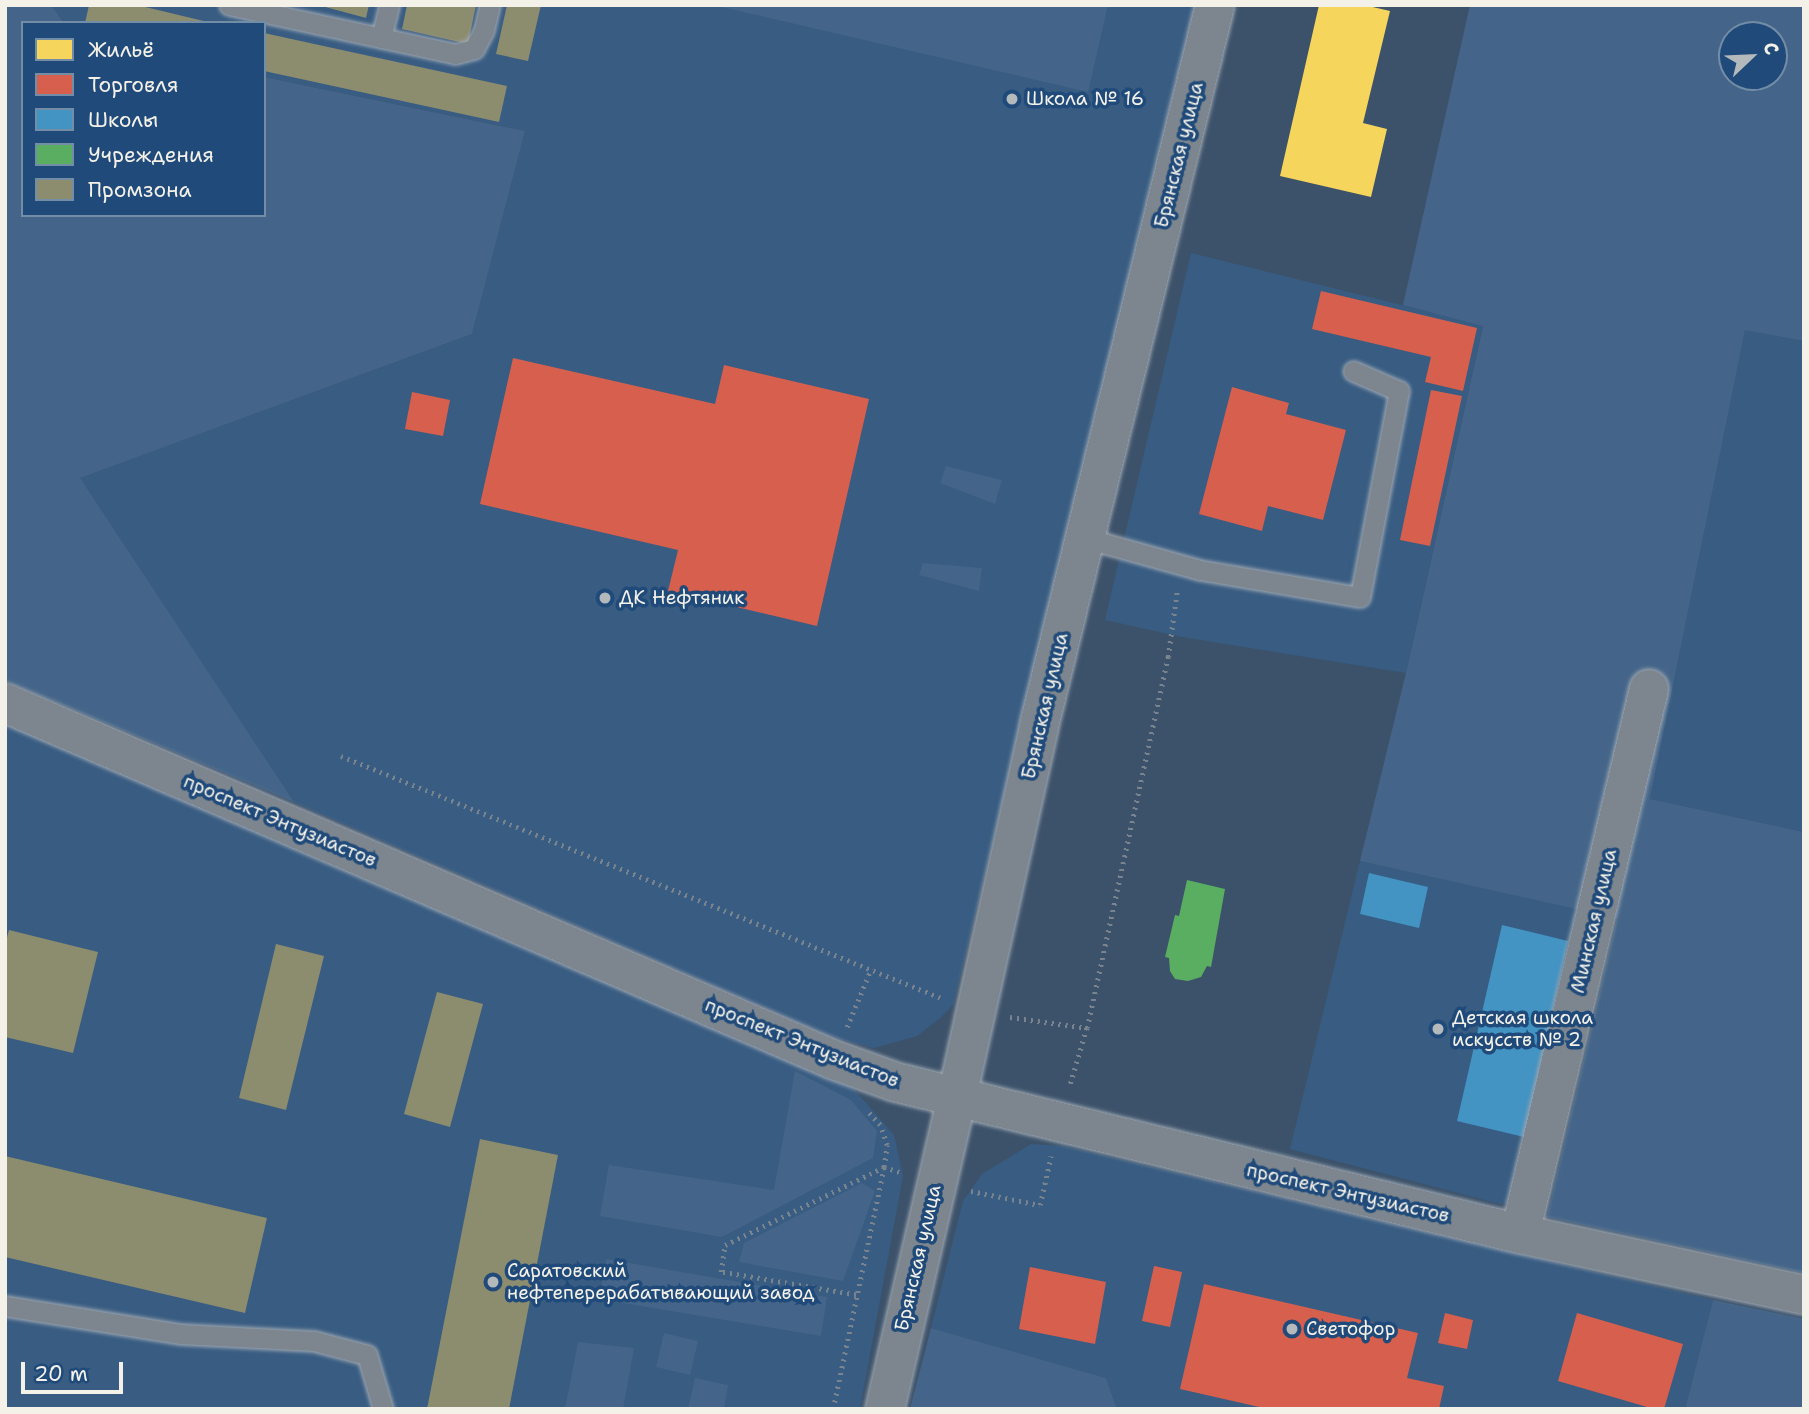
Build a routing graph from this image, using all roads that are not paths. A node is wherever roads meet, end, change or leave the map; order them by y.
1 (229, 5) edge
2 (388, 5) edge
3 (490, 5) edge
4 (1215, 5) edge
5 (281, 11) edge
6 (381, 38) junction
7 (1353, 371) dead end
8 (1085, 538) junction
9 (1649, 689) dead end
10 (5, 703) edge
11 (957, 1097) junction
12 (1520, 1234) junction
13 (1804, 1295) edge
14 (5, 1306) edge
15 (381, 1405) edge
16 (884, 1409) edge

1 - 5 lane
2 - 6 lane
3 - 6 lane
4 - 8 street, Брянская улица
5 - 6 lane
7 - 8 lane
8 - 11 street, Брянская улица
9 - 12 street, Минская улица
10 - 11 street, проспект Энтузиастов
11 - 12 street, проспект Энтузиастов
11 - 16 street, Брянская улица
12 - 13 street, проспект Энтузиастов
14 - 15 lane

